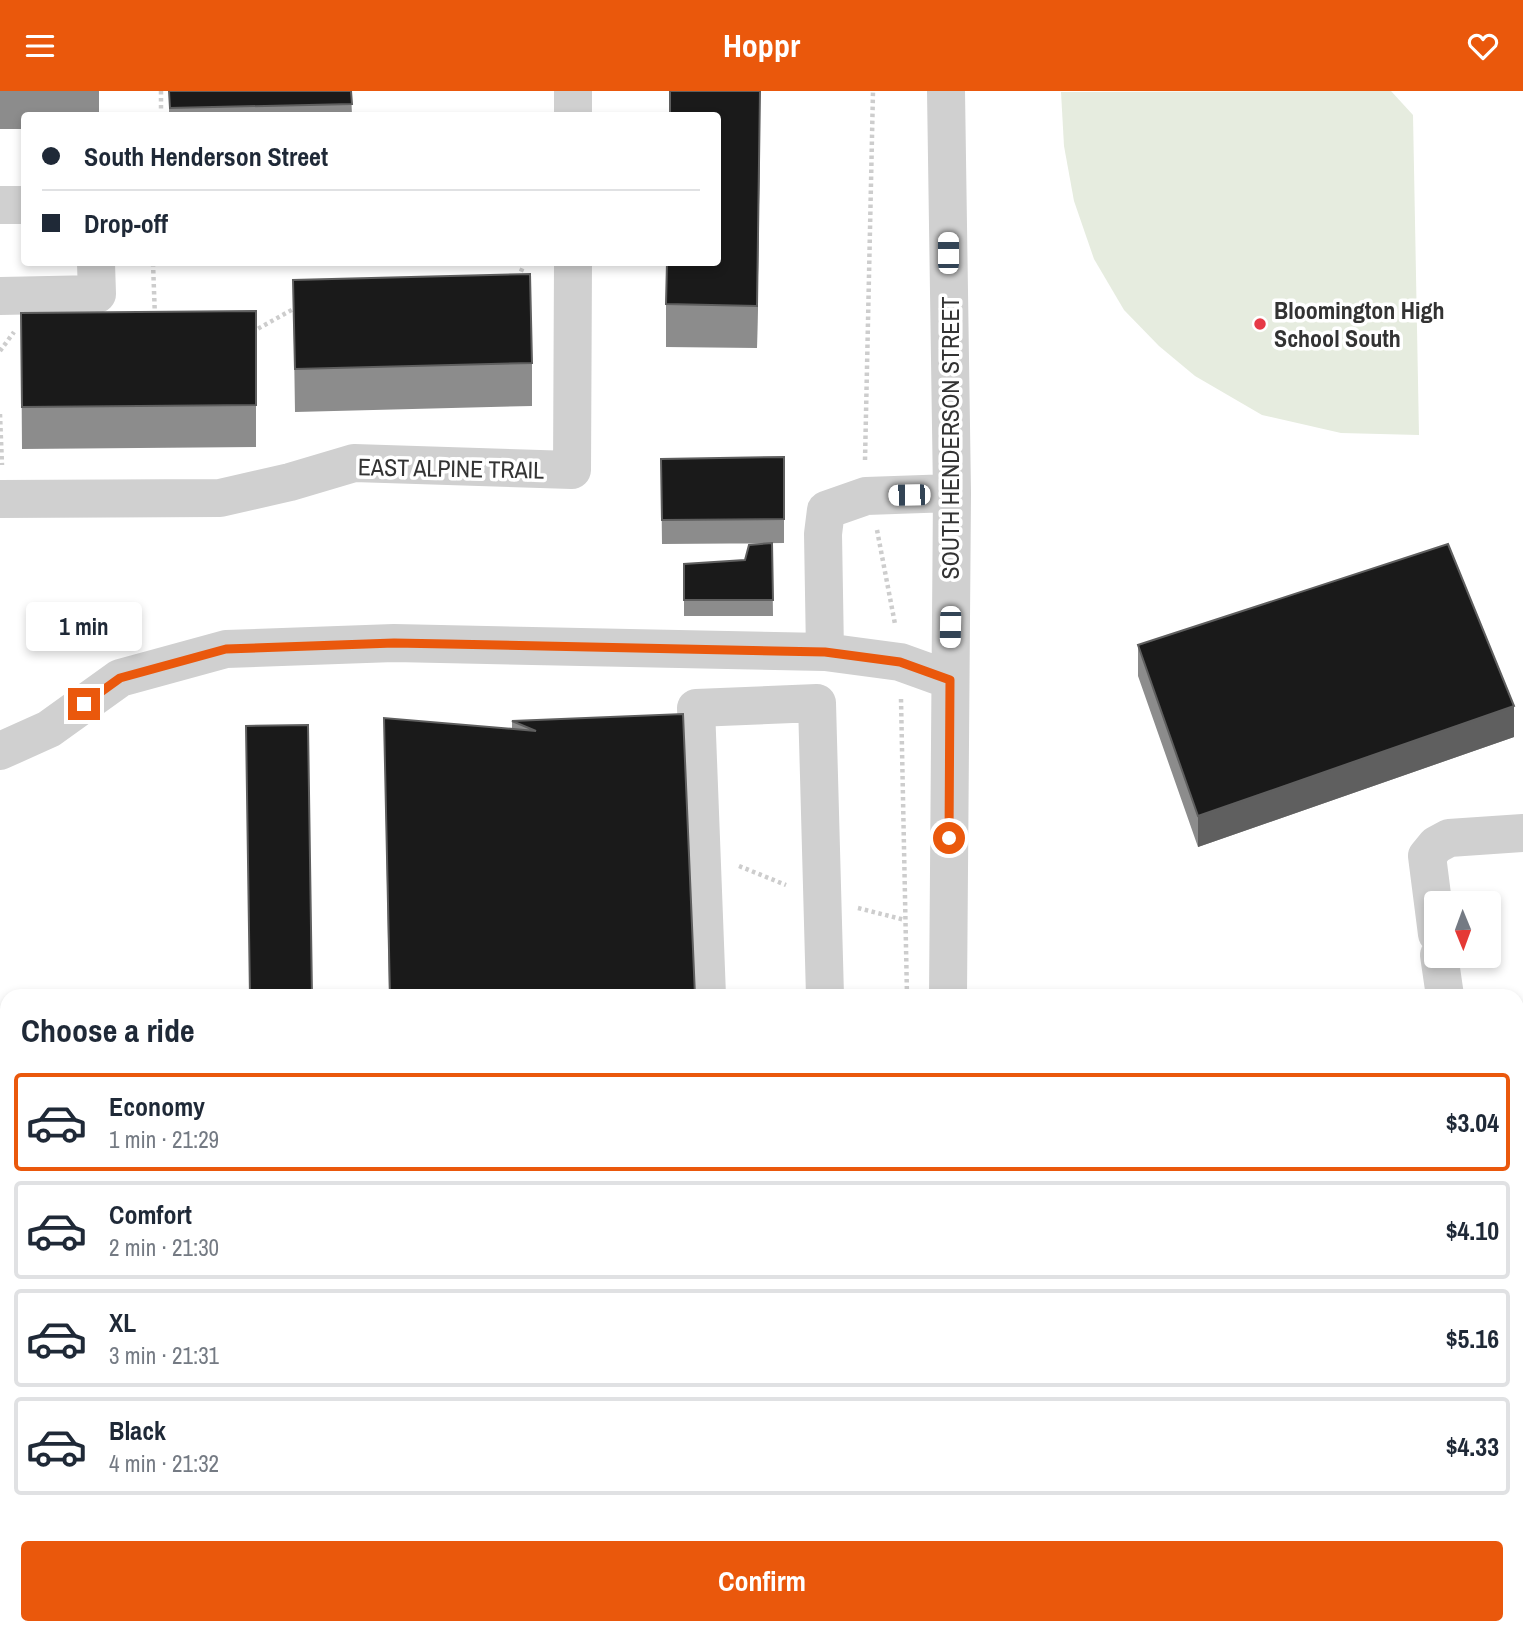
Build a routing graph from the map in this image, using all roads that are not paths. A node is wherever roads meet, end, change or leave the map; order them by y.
1 (573, 91) edge
2 (946, 91) edge
3 (573, 112) edge
4 (0, 205) edge
5 (21, 205) edge
6 (96, 266) edge
7 (573, 266) edge
8 (0, 296) edge
9 (952, 493) junction
10 (0, 499) edge
11 (825, 652) junction
12 (950, 680) junction
13 (0, 751) edge
14 (1523, 833) edge
15 (1431, 891) edge
16 (1442, 968) edge
17 (707, 989) edge
18 (825, 989) edge
19 (948, 989) edge
20 (1444, 989) edge

1 - 3 street
2 - 9 street, SOUTH HENDERSON STREET
4 - 5 street
6 - 8 street
7 - 10 street, EAST ALPINE TRAIL
9 - 11 street
9 - 12 street, SOUTH HENDERSON STREET
11 - 12 street
11 - 13 street
12 - 19 street, SOUTH HENDERSON STREET
14 - 15 street
16 - 20 street
17 - 18 street

